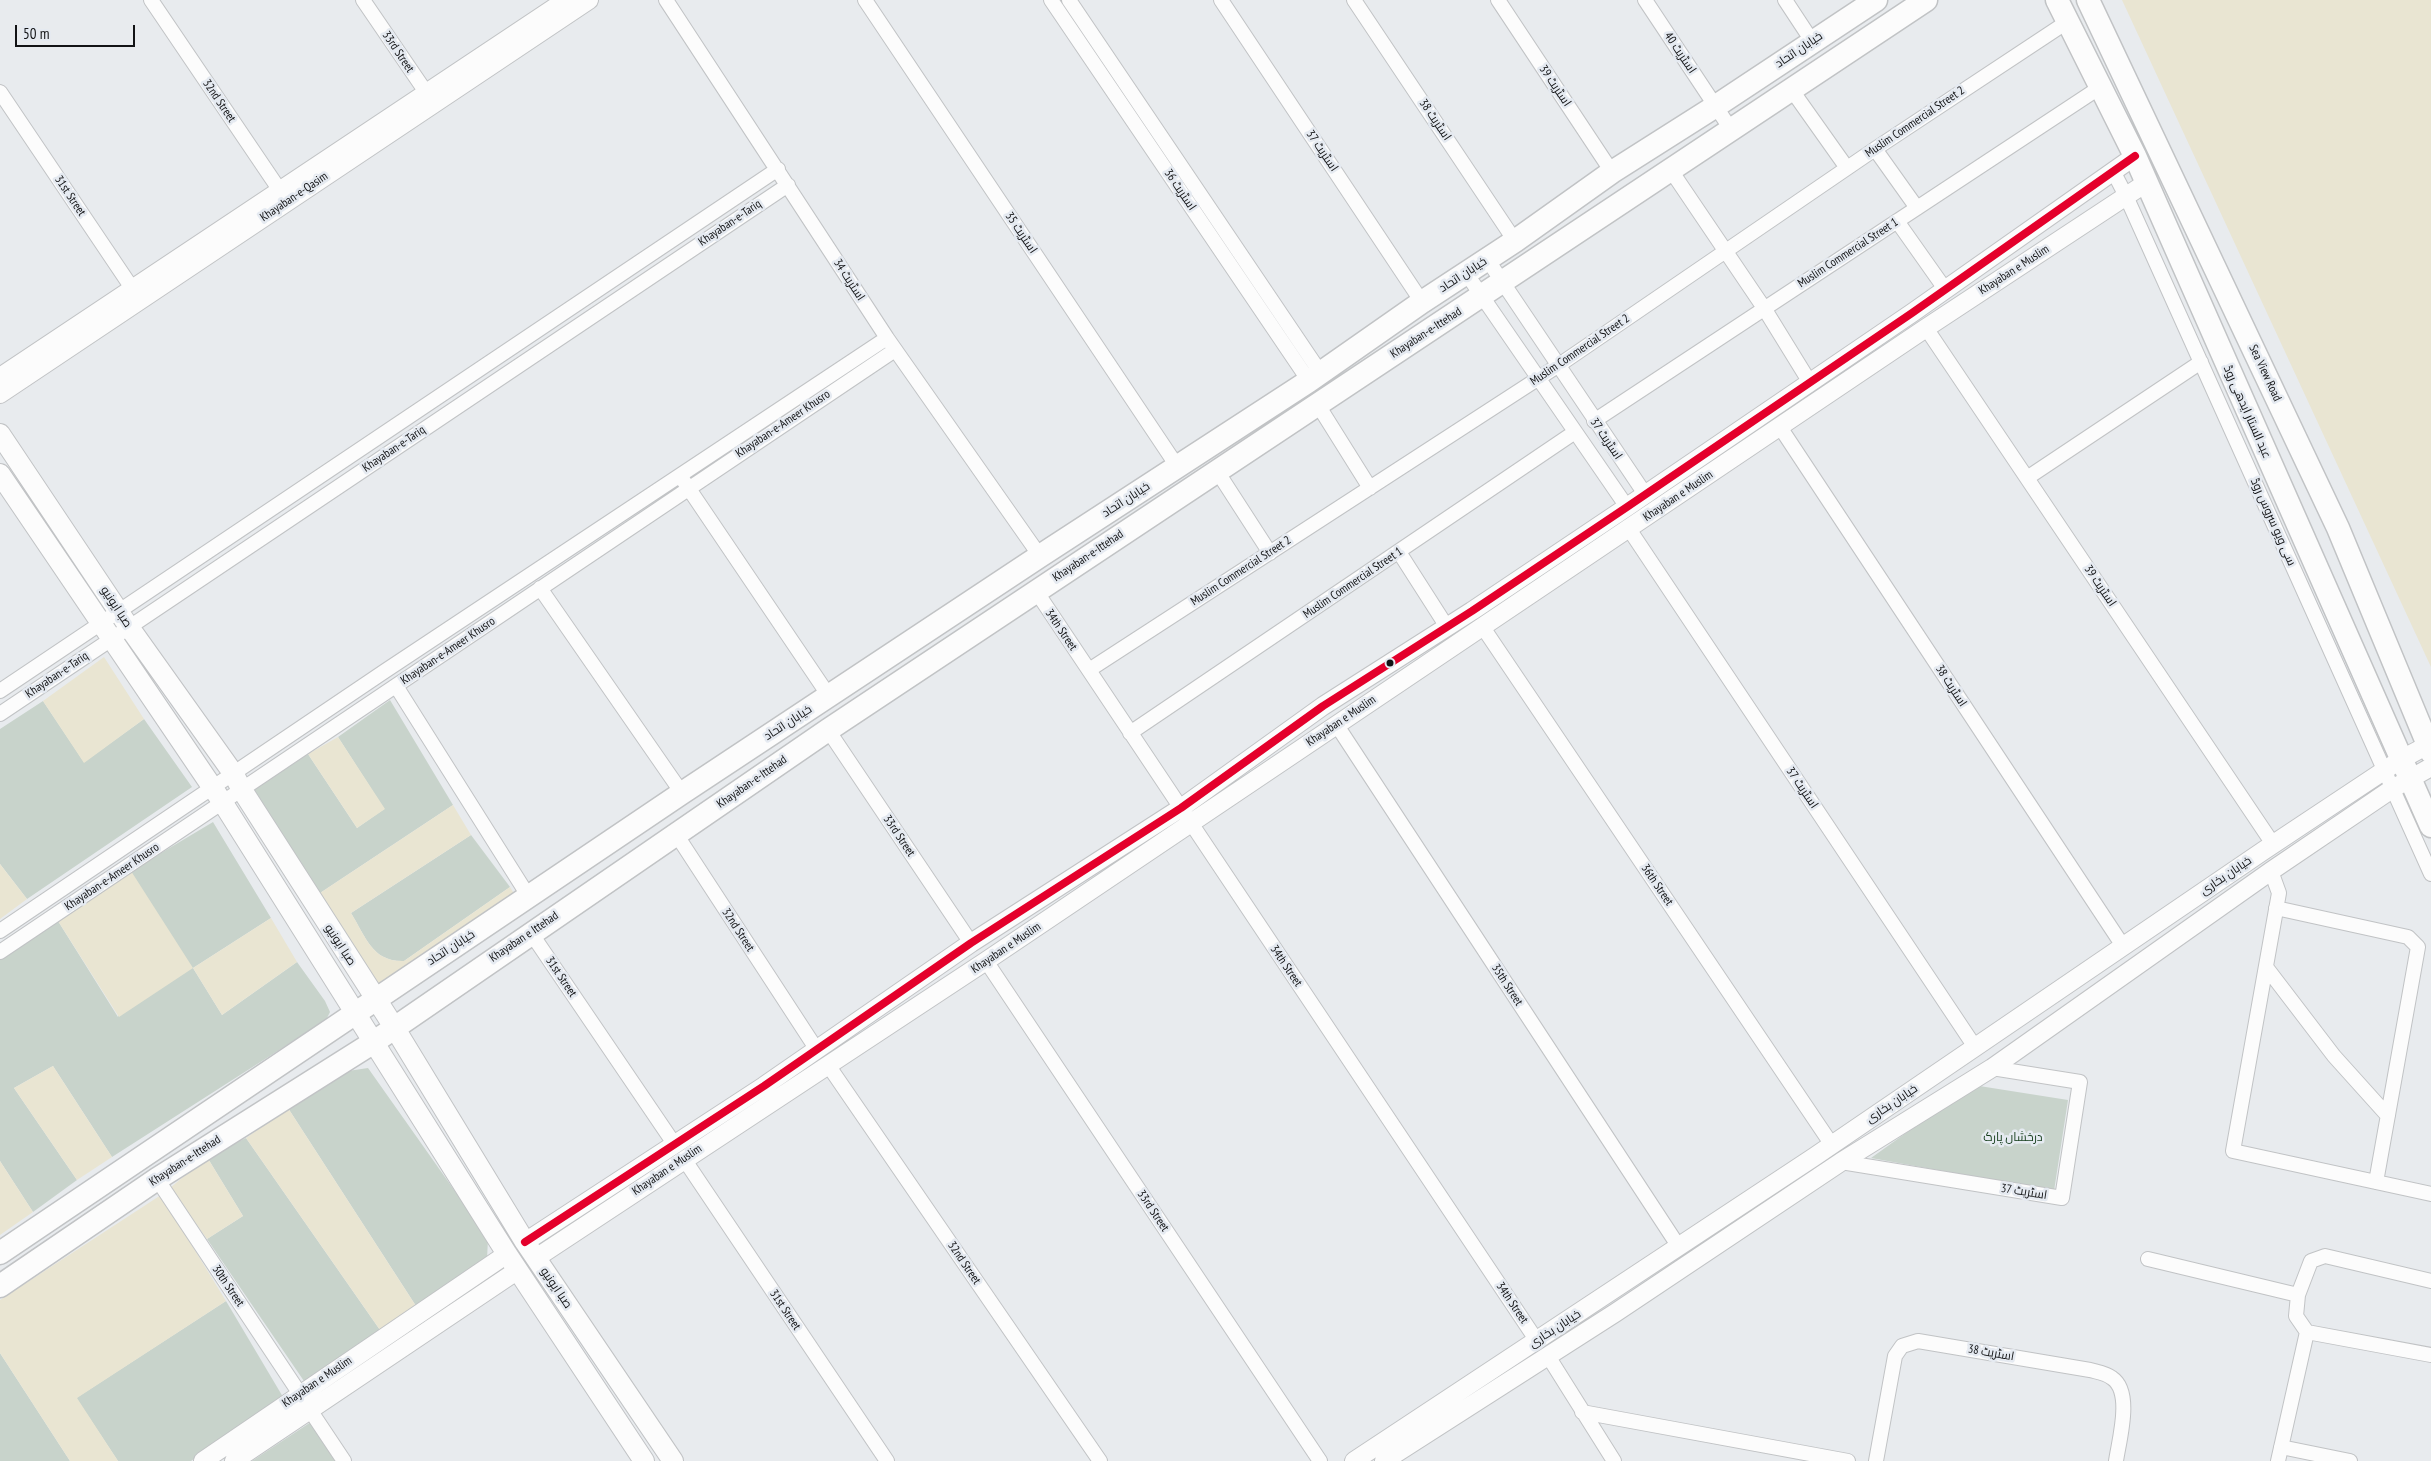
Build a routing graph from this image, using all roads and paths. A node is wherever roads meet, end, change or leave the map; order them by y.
1 (151, 0) edge
2 (363, 0) edge
3 (666, 0) edge
4 (865, 0) edge
5 (1051, 0) edge
6 (1069, 0) edge
7 (1221, 0) edge
8 (1354, 0) edge
9 (1498, 0) edge
10 (1645, 0) edge
11 (1785, 0) edge
12 (1876, 0) edge
13 (1926, 0) edge
14 (2057, 0) edge
15 (2088, 0) edge
16 (578, 1) edge
17 (2067, 22) junction
18 (1812, 41) junction
19 (2102, 86) junction
20 (1791, 88) junction
21 (0, 92) edge
22 (430, 98) junction
23 (1716, 106) junction
24 (1730, 128) junction
25 (1875, 148) junction
26 (2135, 156) junction
27 (1847, 168) junction
28 (778, 169) junction
29 (1670, 169) junction
30 (2113, 171) junction
31 (1612, 172) junction
32 (2146, 183) junction
33 (788, 185) junction
34 (284, 196) junction
35 (2126, 196) junction
36 (1917, 208) junction
37 (1897, 221) junction
38 (1515, 241) junction
39 (1725, 251) junction
40 (1487, 259) junction
41 (1466, 273) junction
42 (1503, 282) junction
43 (1945, 289) junction
44 (137, 295) junction
45 (1482, 296) junction
46 (1422, 302) junction
47 (1764, 308) junction
48 (1926, 328) junction
49 (887, 338) junction
50 (895, 350) junction
51 (2201, 362) junction
52 (1559, 365) junction
53 (0, 377) edge
54 (1315, 377) junction
55 (1540, 378) junction
56 (1810, 381) junction
57 (0, 394) edge
58 (1318, 405) junction
59 (1594, 420) junction
60 (1780, 427) junction
61 (1575, 432) junction
62 (0, 434) edge
63 (1726, 438) junction
64 (1738, 455) junction
65 (1177, 466) junction
66 (1217, 471) junction
67 (0, 474) edge
68 (680, 475) junction
69 (2027, 478) junction
70 (688, 488) junction
71 (1370, 488) junction
72 (1644, 494) junction
73 (1627, 507) junction
74 (616, 516) junction
75 (1629, 529) junction
76 (626, 530) junction
77 (1398, 552) junction
78 (1270, 553) junction
79 (1554, 555) junction
80 (1040, 556) junction
81 (1566, 571) junction
82 (540, 588) junction
83 (1036, 591) junction
84 (124, 619) junction
85 (1482, 626) junction
86 (1447, 627) junction
87 (106, 630) junction
88 (1382, 668) junction
89 (1088, 670) junction
90 (1394, 684) junction
91 (396, 686) junction
92 (0, 691) edge
93 (829, 696) junction
94 (0, 714) edge
95 (1336, 724) junction
96 (828, 730) junction
97 (1130, 733) junction
98 (2430, 748) edge
99 (2431, 767) edge
100 (2397, 775) junction
101 (238, 781) junction
102 (211, 787) junction
103 (682, 793) junction
104 (223, 803) junction
105 (1180, 808) junction
106 (1191, 824) junction
107 (2431, 826) edge
108 (676, 834) junction
109 (2273, 844) junction
110 (2271, 871) junction
111 (2431, 874) edge
112 (1068, 880) junction
113 (528, 897) junction
114 (1080, 898) junction
115 (2276, 908) junction
116 (0, 931) edge
117 (531, 933) junction
118 (971, 943) junction
119 (2123, 946) junction
120 (0, 952) edge
121 (986, 962) junction
122 (2266, 967) junction
123 (895, 996) junction
124 (375, 998) junction
125 (355, 1013) junction
126 (906, 1014) junction
127 (394, 1027) junction
128 (374, 1042) junction
129 (1975, 1047) junction
130 (817, 1050) junction
131 (828, 1064) junction
132 (1992, 1068) junction
133 (769, 1093) junction
134 (1907, 1094) junction
135 (1922, 1112) junction
136 (2388, 1116) junction
137 (1832, 1145) junction
138 (680, 1152) junction
139 (1841, 1162) junction
140 (157, 1179) junction
141 (2376, 1182) junction
142 (2431, 1194) edge
143 (1679, 1247) junction
144 (530, 1250) junction
145 (0, 1253) edge
146 (2148, 1259) dead end
147 (513, 1262) junction
148 (2431, 1281) edge
149 (0, 1286) edge
150 (2298, 1295) junction
151 (1603, 1298) junction
152 (1615, 1313) junction
153 (2307, 1332) junction
154 (1537, 1341) junction
155 (2431, 1355) edge
156 (1548, 1356) junction
157 (300, 1394) junction
158 (310, 1410) junction
159 (1582, 1412) junction
160 (2279, 1454) edge
161 (203, 1461) edge
162 (234, 1461) edge
163 (344, 1461) edge
164 (644, 1461) edge
165 (673, 1461) edge
166 (887, 1461) edge
167 (1100, 1461) edge
168 (1320, 1461) edge
169 (1354, 1461) edge
170 (1384, 1461) edge
171 (1614, 1461) edge
172 (1848, 1461) edge
173 (1876, 1461) edge
174 (2116, 1461) edge
175 (2350, 1461) edge

1 - 34 street, 32nd Street
2 - 22 street, 33rd Street
3 - 28 street, اسٹریٹ 34
4 - 65 street, اسٹریٹ 35
5 - 54 street, اسٹریٹ 36
6 - 54 street, اسٹریٹ 36
7 - 46 street, اسٹریٹ 37
8 - 38 street, اسٹریٹ 38
9 - 31 street, اسٹریٹ 39
10 - 23 street, اسٹریٹ 40
11 - 18 street
12 - 18 main road, خیابان اتحاد
13 - 20 main road
14 - 17 main road, عبد الستار ایدھی روڈ
15 - 98 main road, Sea View Road
16 - 22 street, Khayaban-e-Qasim
17 - 19 main road, عبد الستار ایدھی روڈ
17 - 25 street, Muslim Commercial Street 2
18 - 23 main road, خیابان اتحاد
19 - 26 main road, عبد الستار ایدھی روڈ
19 - 36 street, Muslim Commercial Street 1
20 - 24 main road
20 - 27 street
21 - 44 street, 31st Street
22 - 34 street, Khayaban-e-Qasim
23 - 24 street, اسٹریٹ 40
23 - 31 main road, خیابان اتحاد
24 - 29 main road
25 - 27 street, Muslim Commercial Street 2
25 - 36 street
26 - 30 street, Khayaban e Muslim
26 - 32 main road, عبد الستار ایدھی روڈ
27 - 39 street, Muslim Commercial Street 2
28 - 33 street, اسٹریٹ 34
28 - 84 street, Khayaban-e-Tariq
29 - 39 street
29 - 42 main road
30 - 35 street, سی ویو سروس روڈ
30 - 43 street, Khayaban e Muslim
31 - 38 main road, خیابان اتحاد
32 - 35 street, Khayaban e Muslim
32 - 100 main road, عبد الستار ایدھی روڈ
33 - 49 street, اسٹریٹ 34
33 - 84 street, Khayaban-e-Tariq
34 - 44 street, Khayaban-e-Qasim
35 - 48 street, Khayaban e Muslim
35 - 51 street, سی ویو سروس روڈ
36 - 37 street, Muslim Commercial Street 1
37 - 43 street
37 - 47 street, Muslim Commercial Street 1
38 - 40 main road, خیابان اتحاد
39 - 47 street
39 - 52 street, Muslim Commercial Street 2
40 - 41 main road, خیابان اتحاد
40 - 42 street, اسٹریٹ 37
41 - 45 street, اسٹریٹ 37
41 - 46 main road, خیابان اتحاد
42 - 45 main road, Khayaban-e-Ittehad
42 - 52 street, اسٹریٹ 37
43 - 56 street, Khayaban e Muslim
44 - 53 street, Khayaban-e-Qasim
44 - 57 street, Khayaban-e-Qasim
45 - 55 street, اسٹریٹ 37
45 - 58 main road, Khayaban-e-Ittehad
46 - 54 main road, خیابان اتحاد
47 - 56 street
47 - 59 street, Muslim Commercial Street 1
48 - 60 street, Khayaban e Muslim
48 - 69 street, اسٹریٹ 39
49 - 50 street, اسٹریٹ 34
49 - 68 street, Khayaban-e-Ameer Khusro
50 - 70 street, Khayaban-e-Ameer Khusro
50 - 80 street, اسٹریٹ 34
51 - 69 street
51 - 100 street, سی ویو سروس روڈ
52 - 55 street, Muslim Commercial Street 2
52 - 59 street, اسٹریٹ 37
54 - 65 main road, خیابان اتحاد
55 - 61 street, اسٹریٹ 37
55 - 71 street, Muslim Commercial Street 2
56 - 63 street, Khayaban e Muslim
58 - 66 main road, Khayaban-e-Ittehad
58 - 71 street
59 - 72 street, اسٹریٹ 37
60 - 64 street, Khayaban e Muslim
60 - 119 street, اسٹریٹ 38
61 - 73 street, اسٹریٹ 37
61 - 77 street, Muslim Commercial Street 1
62 - 84 main road, صبا ایونیو
63 - 64 street
63 - 72 street, Khayaban e Muslim
64 - 75 street, Khayaban e Muslim
65 - 80 main road, خیابان اتحاد
66 - 78 street
66 - 83 main road, Khayaban-e-Ittehad
67 - 87 main road, صبا ایونیو
68 - 70 street
68 - 74 street, Khayaban-e-Ameer Khusro
69 - 109 street, اسٹریٹ 39
70 - 76 street, Khayaban-e-Ameer Khusro
70 - 93 street
71 - 78 street, Muslim Commercial Street 2
72 - 73 street, Khayaban e Muslim
73 - 79 street, Khayaban e Muslim
74 - 76 street
74 - 101 street, Khayaban-e-Ameer Khusro
75 - 81 street, Khayaban e Muslim
75 - 129 street, اسٹریٹ 37
76 - 82 street, Khayaban-e-Ameer Khusro
77 - 86 street
77 - 97 street, Muslim Commercial Street 1
78 - 89 street, Muslim Commercial Street 2
79 - 81 street
79 - 86 street, Khayaban e Muslim
80 - 93 main road, خیابان اتحاد
81 - 85 street, Khayaban e Muslim
82 - 91 street, Khayaban-e-Ameer Khusro
82 - 103 street
83 - 89 street, 34th Street
83 - 96 main road, Khayaban-e-Ittehad
84 - 87 street, Khayaban-e-Tariq
84 - 101 main road, صبا ایونیو
85 - 90 street, Khayaban e Muslim
85 - 137 street, 36th Street
86 - 88 street, Khayaban e Muslim
87 - 92 street, Khayaban-e-Tariq
87 - 94 street, Khayaban-e-Tariq
87 - 102 main road, صبا ایونیو
88 - 90 street
88 - 105 street, Khayaban e Muslim
89 - 97 street, 34th Street
90 - 95 street, Khayaban e Muslim
91 - 101 street, Khayaban-e-Ameer Khusro
91 - 113 street
93 - 103 main road, خیابان اتحاد
95 - 106 street, Khayaban e Muslim
95 - 143 street, 35th Street
96 - 108 main road, Khayaban-e-Ittehad
96 - 118 street, 33rd Street
97 - 105 street, 34th Street
98 - 100 street, خیابان بخاری
99 - 100 street, خیابان بخاری
100 - 107 main road, عبد الستار ایدھی روڈ
100 - 109 street, خیابان بخاری
100 - 110 street, خیابان بخاری
100 - 111 street, سی ویو سروس روڈ
101 - 102 street, Khayaban-e-Ameer Khusro
101 - 104 street, Khayaban-e-Ameer Khusro
101 - 124 main road, صبا ایونیو
102 - 104 main road, صبا ایونیو
102 - 116 street, Khayaban-e-Ameer Khusro
103 - 113 main road, خیابان اتحاد
104 - 120 street, Khayaban-e-Ameer Khusro
104 - 125 main road, صبا ایونیو
105 - 106 street, 34th Street
105 - 112 street, Khayaban e Muslim
106 - 114 street, Khayaban e Muslim
106 - 154 street, 34th Street
108 - 117 main road, Khayaban e Ittehad
108 - 130 street, 32nd Street
109 - 119 street, خیابان بخاری
110 - 115 street
110 - 132 street, خیابان بخاری
112 - 114 street
112 - 118 street, Khayaban e Muslim
113 - 124 main road, خیابان اتحاد
114 - 121 street, Khayaban e Muslim
115 - 122 street
115 - 136 street
117 - 127 main road, Khayaban e Ittehad
117 - 138 street, 31st Street
118 - 123 street, Khayaban e Muslim
119 - 129 street, خیابان بخاری
121 - 126 street, Khayaban e Muslim
121 - 168 street, 33rd Street
122 - 136 street
122 - 141 street
123 - 126 street
123 - 130 street, Khayaban e Muslim
124 - 125 main road
124 - 127 main road, صبا ایونیو
125 - 128 main road, صبا ایونیو
125 - 145 main road
126 - 131 street, Khayaban e Muslim
127 - 128 main road, Khayaban e Ittehad
127 - 144 main road, صبا ایونیو
128 - 140 main road, Khayaban-e-Ittehad
128 - 147 main road, صبا ایونیو
129 - 134 street, خیابان بخاری
130 - 133 street, Khayaban e Muslim
131 - 133 street, Khayaban e Muslim
131 - 167 street, 32nd Street
132 - 135 street, خیابان بخاری
132 - 139 street, اسٹریٹ 37
133 - 138 street, Khayaban e Muslim
134 - 135 street
134 - 137 street, خیابان بخاری
135 - 139 street, خیابان بخاری
136 - 141 street
137 - 143 street, خیابان بخاری
138 - 144 street, Khayaban e Muslim
138 - 166 street, 31st Street
139 - 152 street, خیابان بخاری
140 - 149 main road, Khayaban-e-Ittehad
140 - 157 street, 30th Street
141 - 142 street
143 - 151 street, خیابان بخاری
144 - 165 main road, صبا ایونیو
146 - 150 street
147 - 157 street, Khayaban e Muslim
147 - 158 street, Khayaban e Muslim
147 - 164 main road, صبا ایونیو
148 - 150 street
150 - 153 street
151 - 152 street
151 - 154 street, خیابان بخاری
152 - 156 street, خیابان بخاری
153 - 155 street
153 - 160 street
154 - 169 street, خیابان بخاری
156 - 159 street
156 - 170 street, خیابان بخاری
157 - 161 street, Khayaban e Muslim
158 - 162 street, Khayaban e Muslim
158 - 163 street
159 - 171 street
159 - 172 street
160 - 175 street
173 - 174 street, اسٹریٹ 38

